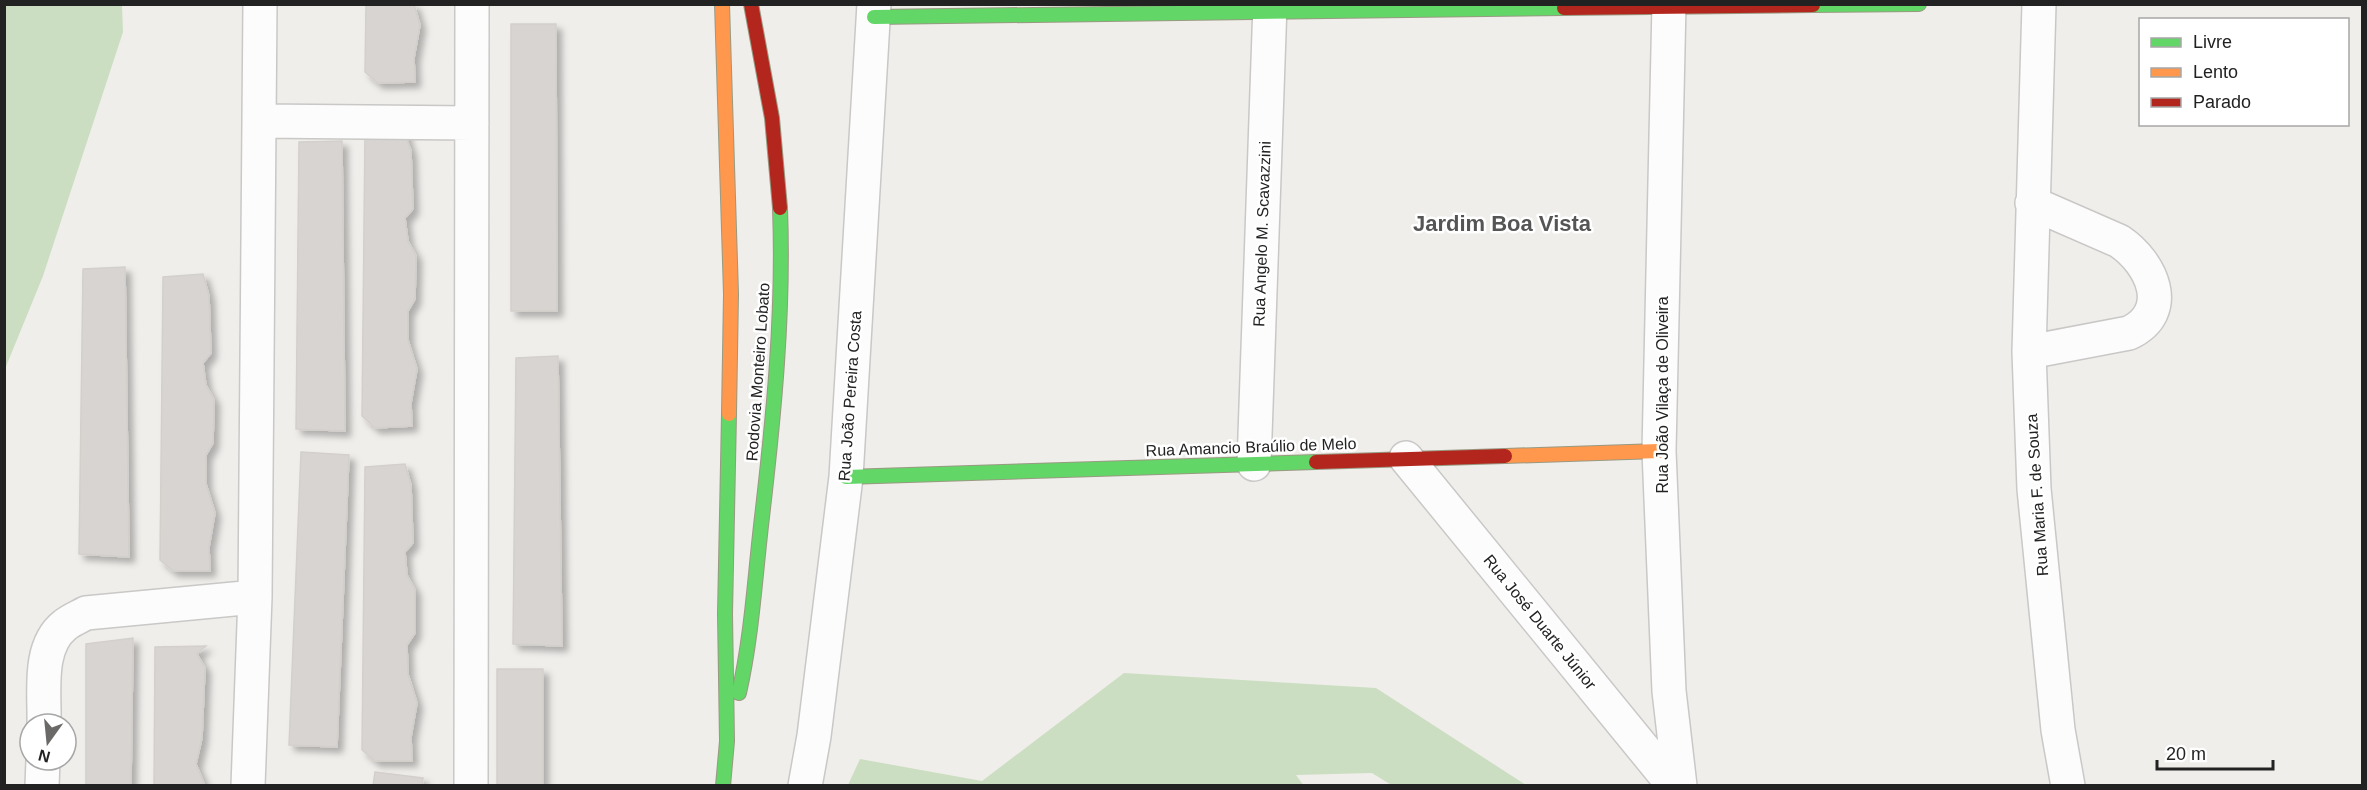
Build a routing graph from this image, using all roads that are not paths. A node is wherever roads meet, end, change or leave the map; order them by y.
1 (260, 4) edge
2 (472, 4) edge
3 (722, 4) edge
4 (752, 4) edge
5 (1919, 4) edge
6 (2039, 4) edge
7 (1669, 6) edge
8 (1270, 9) edge
9 (874, 11) edge
10 (260, 121) junction
11 (472, 123) junction
12 (2032, 203) junction
13 (2029, 352) junction
14 (1659, 451) junction
15 (1406, 458) junction
16 (1254, 464) junction
17 (846, 477) junction
18 (255, 597) junction
19 (44, 712) edge
20 (726, 741) junction
21 (248, 786) edge
22 (471, 786) edge
23 (723, 786) edge
24 (805, 786) edge
25 (1674, 786) edge
26 (1680, 786) edge
27 (2068, 786) edge

1 - 10 street
2 - 11 street
3 - 20 street, Rodovia Monteiro Lobato
4 - 20 street, Rodovia Monteiro Lobato
5 - 7 street
6 - 12 street, Rua Maria F. de Souza
7 - 8 street
7 - 14 street, Rua João Vilaça de Oliveira
8 - 9 street
8 - 16 street, Rua Angelo M. Scavazzini
9 - 17 street, Rua João Pereira Costa
10 - 11 street
10 - 18 street
11 - 22 street
12 - 13 street, Rua Maria F. de Souza
12 - 13 street
13 - 27 street, Rua Maria F. de Souza
14 - 15 street, Rua Amancio Braúlio de Melo
14 - 26 street, Rua João Vilaça de Oliveira
15 - 16 street, Rua Amancio Braúlio de Melo
15 - 25 street, Rua José Duarte Júnior
16 - 17 street, Rua Amancio Braúlio de Melo
17 - 24 street, Rua João Pereira Costa
18 - 19 street
18 - 21 street
20 - 23 street, Rodovia Monteiro Lobato

